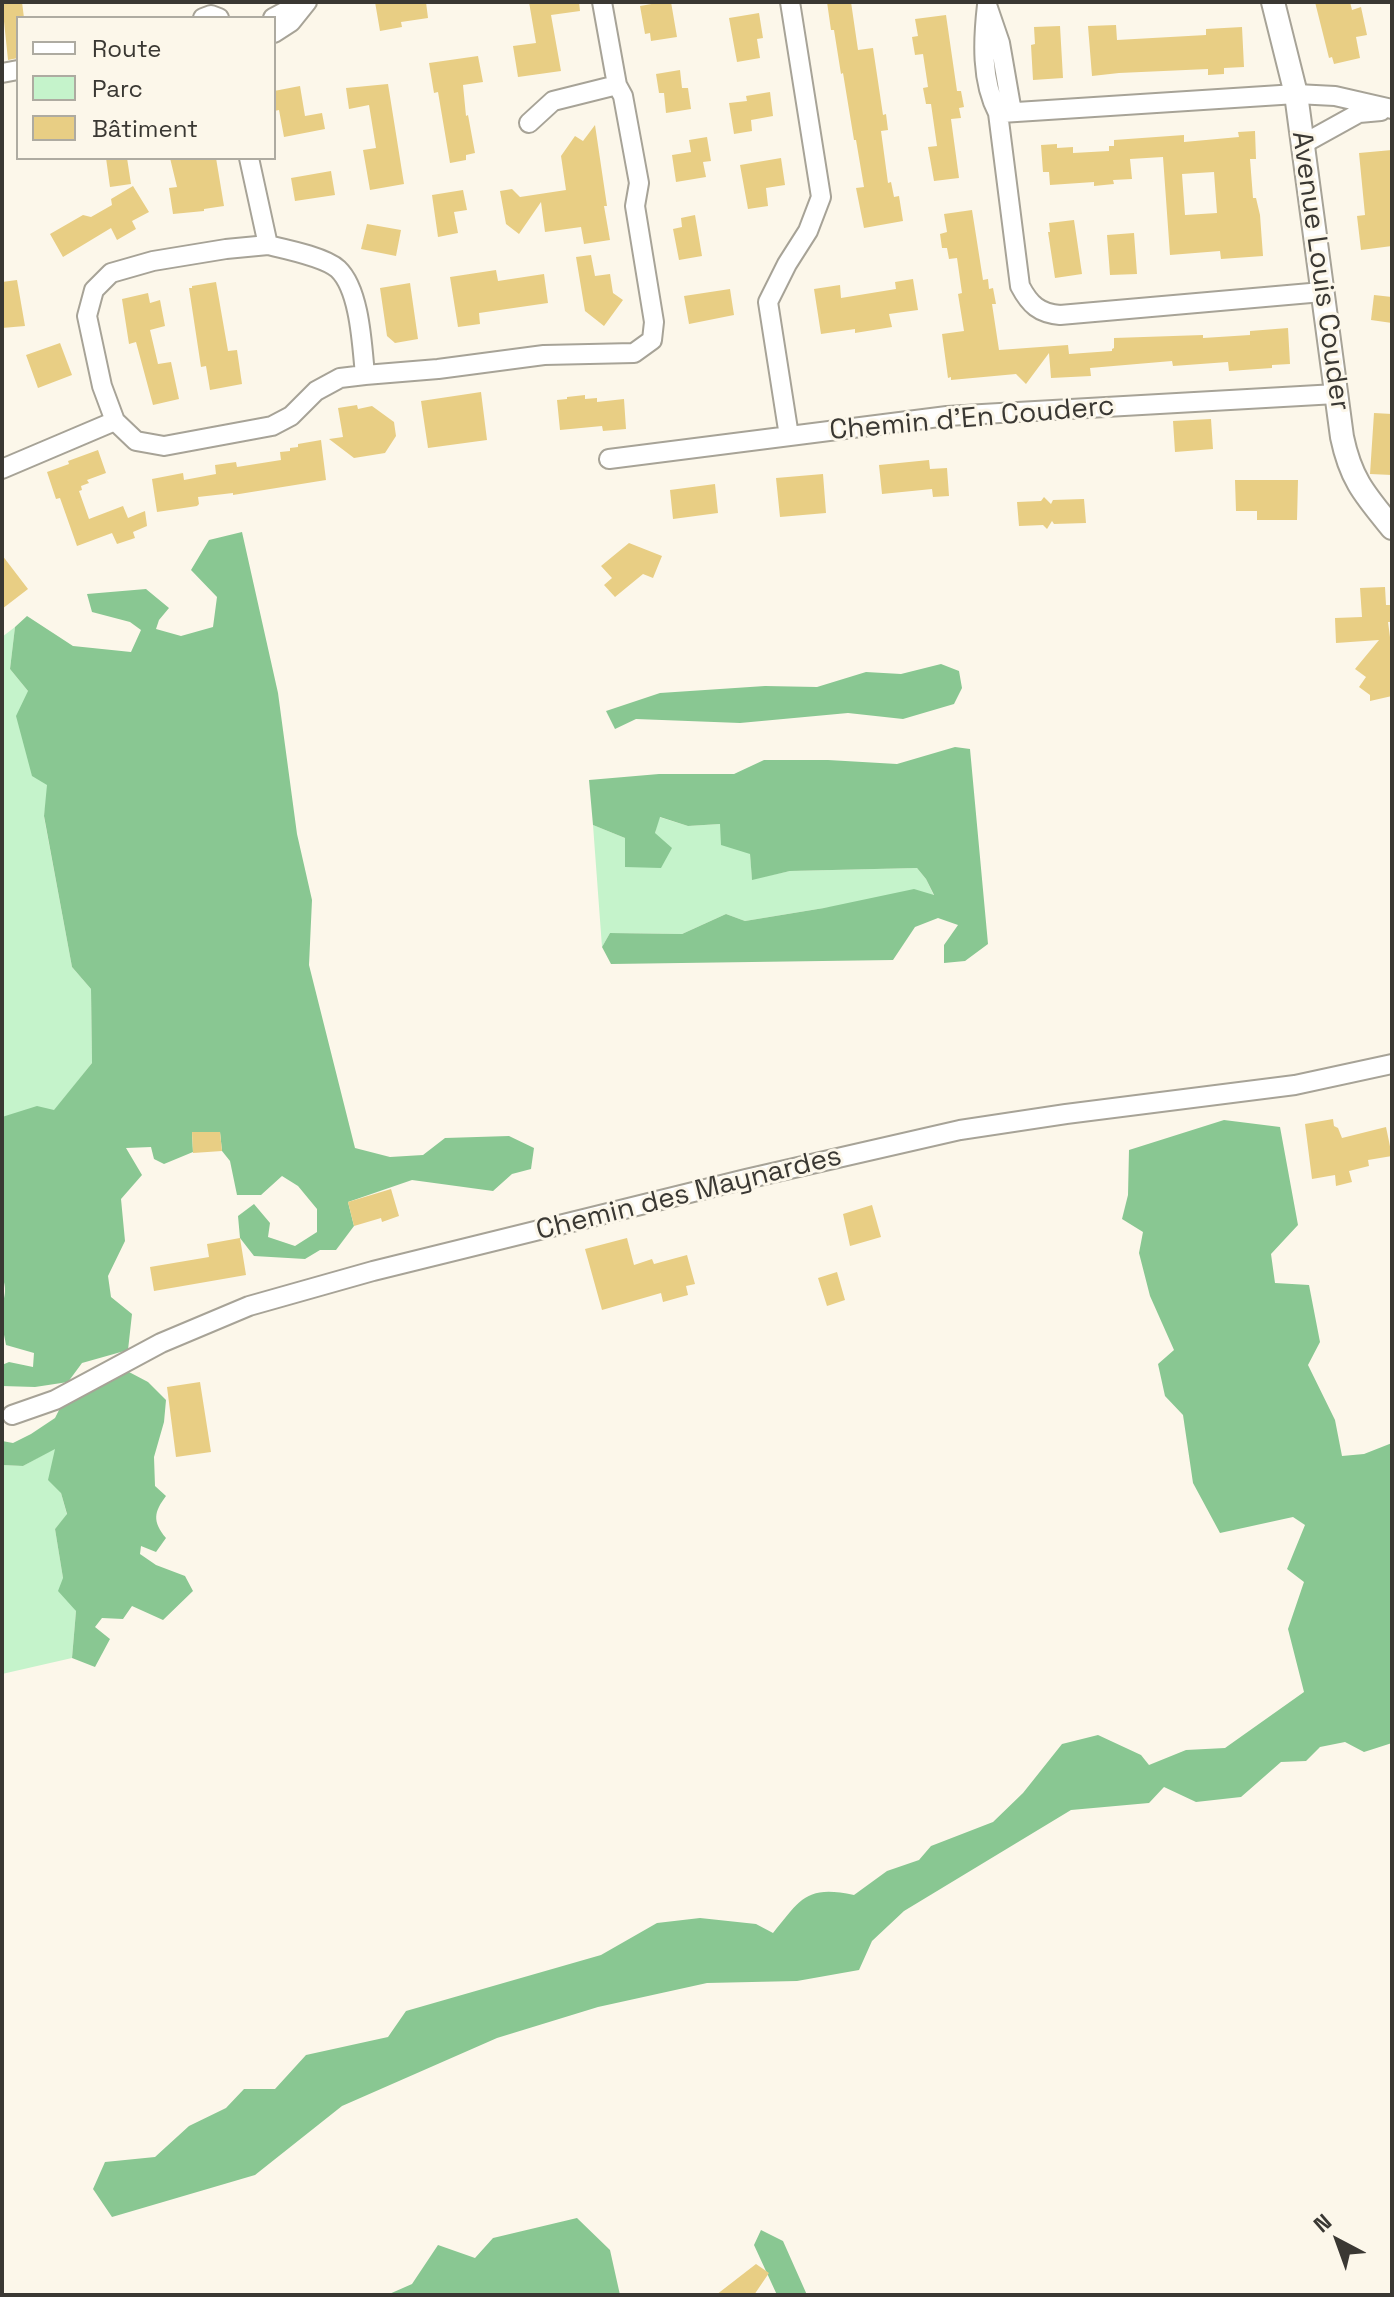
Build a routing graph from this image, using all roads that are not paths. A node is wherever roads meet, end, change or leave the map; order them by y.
1 (305, 2) edge
2 (602, 2) edge
3 (790, 2) edge
4 (1273, 2) edge
5 (276, 16) edge
6 (276, 32) edge
7 (617, 85) junction
8 (1296, 94) junction
9 (1392, 109) edge
10 (529, 123) dead end
11 (1303, 144) junction
12 (249, 160) edge
13 (268, 245) junction
14 (1322, 292) junction
15 (365, 375) junction
16 (1336, 394) junction
17 (115, 421) junction
18 (789, 436) junction
19 (609, 459) dead end
20 (2, 469) edge
21 (1392, 528) edge
22 (1392, 1064) edge
23 (12, 1415) dead end

1 - 5 street
1 - 6 street
2 - 7 street
3 - 18 street
4 - 8 street, Avenue Louis Couder
7 - 10 street
7 - 15 street
8 - 9 street
8 - 11 street, Avenue Louis Couder
8 - 14 street
9 - 11 street
11 - 14 street, Avenue Louis Couder
12 - 13 street
13 - 15 street
13 - 17 street
14 - 16 street, Avenue Louis Couder
15 - 17 street
16 - 18 street, Chemin d'En Couderc
16 - 21 street, Avenue Louis Couder
17 - 20 street
18 - 19 street, Chemin d'En Couderc
22 - 23 street, Chemin des Maynardes

